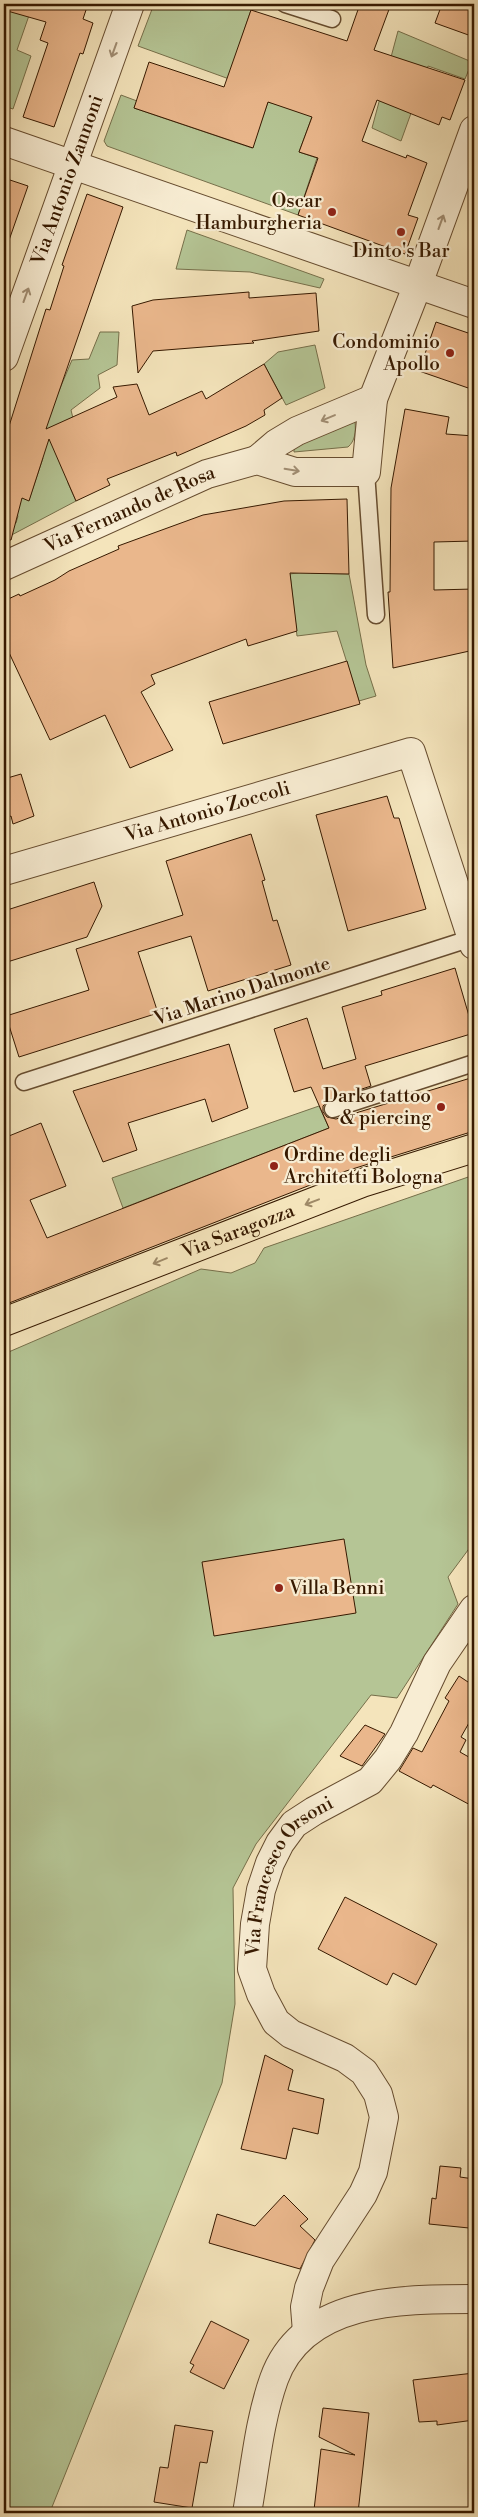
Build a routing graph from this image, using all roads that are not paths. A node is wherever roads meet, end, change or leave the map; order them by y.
1 (130, 4) edge
2 (285, 4) edge
3 (332, 19) dead end
4 (474, 130) edge
5 (4, 141) edge
6 (73, 165) junction
7 (418, 284) junction
8 (474, 304) edge
9 (4, 357) edge
10 (373, 399) junction
11 (257, 460) junction
12 (366, 472) junction
13 (4, 566) edge
14 (376, 615) dead end
15 (4, 871) edge
16 (473, 941) edge
17 (474, 1063) edge
18 (24, 1082) dead end
19 (334, 1109) dead end
20 (474, 1148) edge
21 (4, 1322) edge
22 (474, 1609) edge
23 (474, 2299) edge
24 (307, 2332) junction
25 (247, 2513) edge

1 -> 6 street, Via Antonio Zannoni
2 - 3 lane
7 -> 4 street
5 - 6 street
6 - 7 street
9 -> 6 street, Via Antonio Zannoni
7 - 8 street
7 - 10 street
10 -> 11 street, Via Fernando de Rosa
10 - 12 street
11 -> 12 street
11 - 13 street, Via Fernando de Rosa
12 - 14 lane
15 - 16 street, Via Antonio Zoccoli
16 - 18 lane, Via Marino Dalmonte
17 - 19 lane
20 -> 21 main road, Via Saragozza
22 - 24 street, Via Francesco Orsoni
23 - 24 street
24 - 25 street

